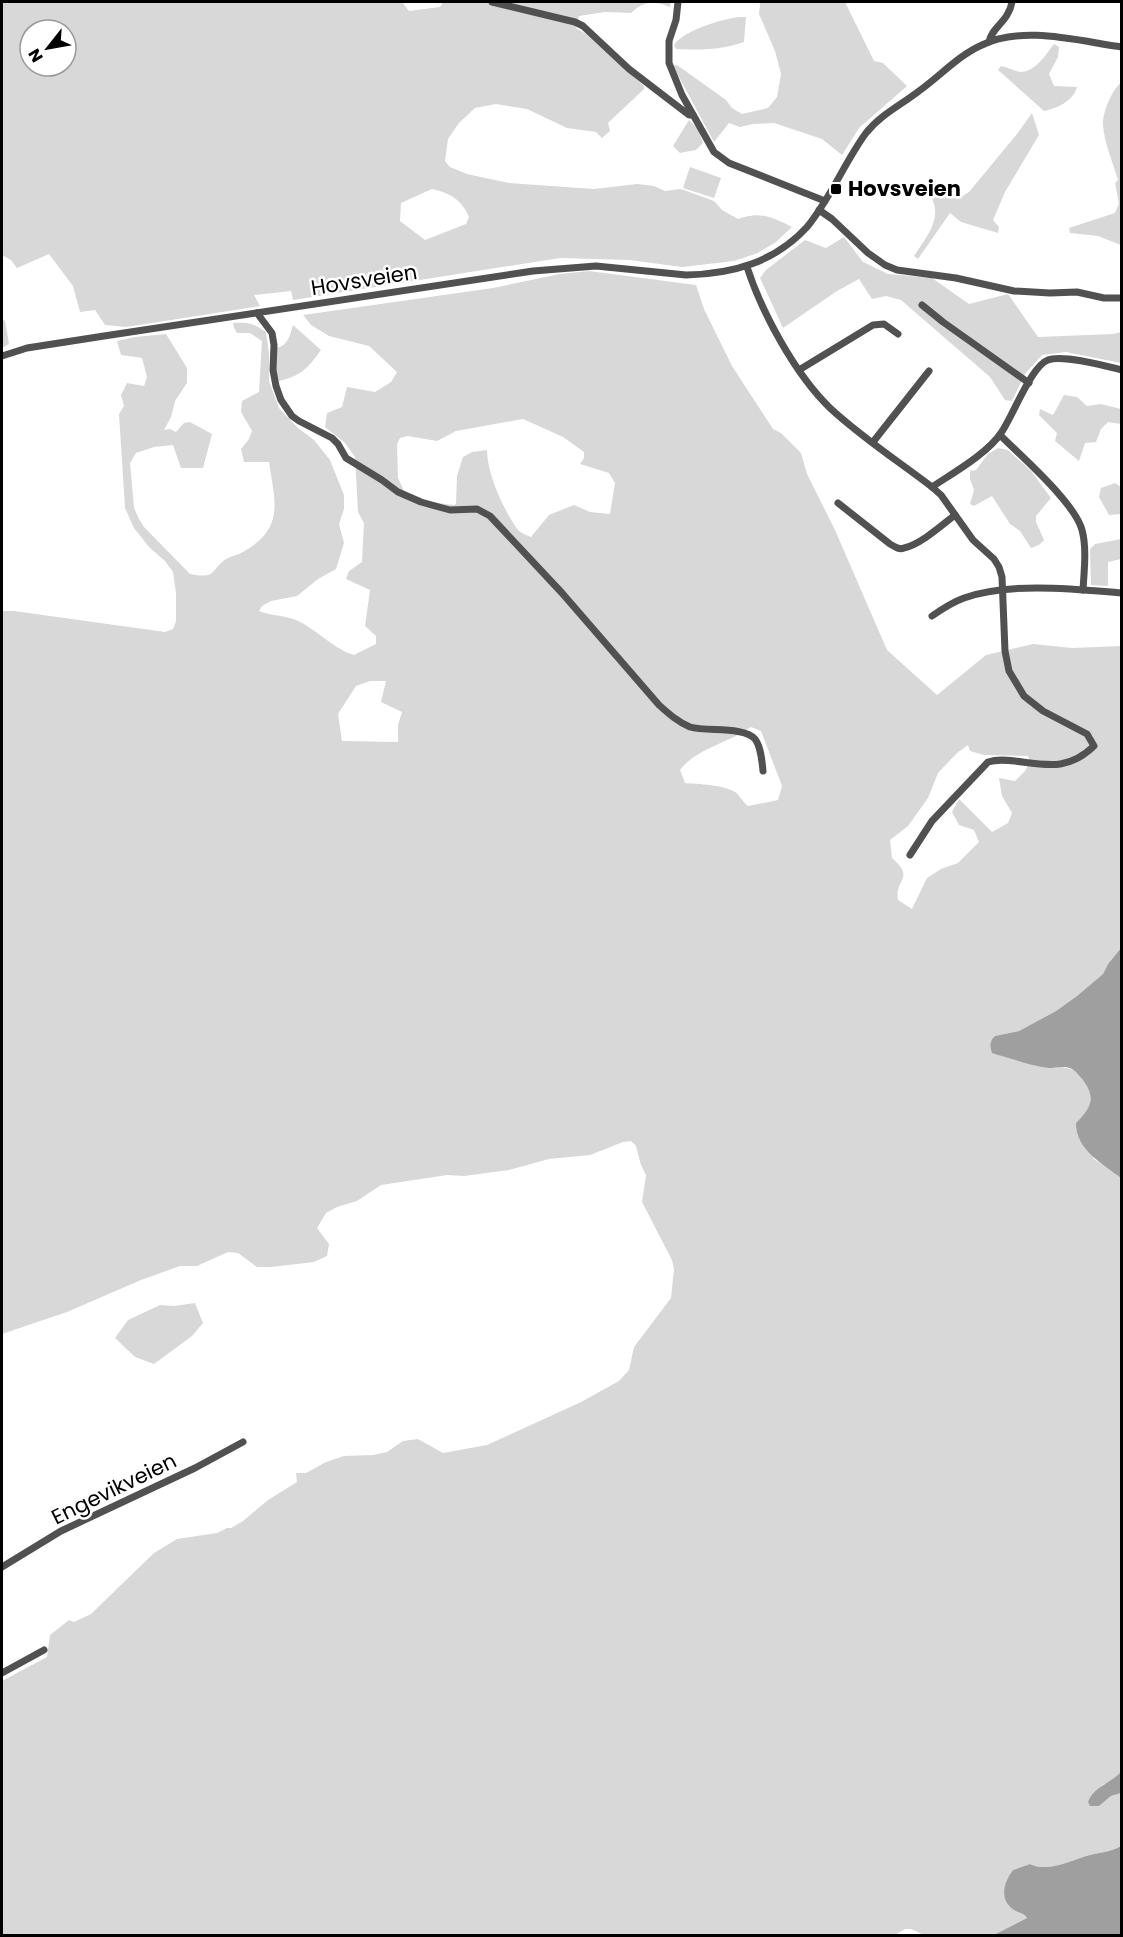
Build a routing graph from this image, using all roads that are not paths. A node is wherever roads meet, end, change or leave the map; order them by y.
1 (492, 2) edge
2 (678, 2) edge
3 (1012, 2) edge
4 (989, 42) junction
5 (1122, 47) edge
6 (684, 98) junction
7 (676, 105) junction
8 (693, 115) junction
9 (825, 201) junction
10 (819, 210) junction
11 (747, 267) junction
12 (1122, 298) edge
13 (922, 305) dead end
14 (257, 313) junction
15 (898, 334) dead end
16 (2, 356) edge
17 (799, 370) junction
18 (1122, 370) edge
19 (929, 371) dead end
20 (1029, 383) junction
21 (1000, 435) junction
22 (873, 442) junction
23 (932, 487) junction
24 (838, 503) dead end
25 (955, 515) junction
26 (1083, 590) junction
27 (1003, 591) junction
28 (1122, 593) edge
29 (932, 616) dead end
30 (764, 771) dead end
31 (910, 855) dead end
32 (243, 1442) dead end
33 (2, 1567) edge
34 (44, 1650) dead end
35 (2, 1673) edge

1 - 7 street
2 - 6 street
3 - 4 street
4 - 5 street, Hovsveien
4 - 9 street, Hovsveien
6 - 7 street
6 - 8 street
7 - 8 street
8 - 9 street
9 - 10 street, Hovsveien
10 - 11 street, Hovsveien
10 - 12 street
11 - 14 street, Hovsveien
11 - 17 street
13 - 20 street
14 - 16 street, Hovsveien
14 - 30 street
15 - 17 street
17 - 22 street
18 - 20 street
19 - 22 street
20 - 21 street
21 - 23 street
21 - 26 street
22 - 23 street
23 - 25 street
24 - 25 street
25 - 27 street
26 - 27 street
26 - 28 street
27 - 29 street
27 - 31 street
32 - 33 street, Engevikveien
34 - 35 street

